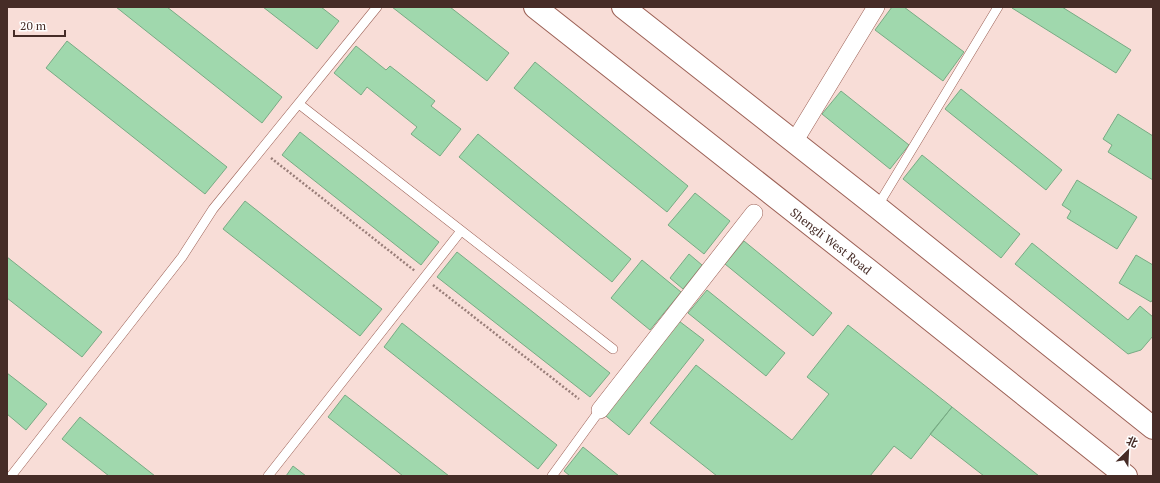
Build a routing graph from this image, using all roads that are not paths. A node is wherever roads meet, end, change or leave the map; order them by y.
1 (377, 7) edge
2 (535, 7) edge
3 (623, 7) edge
4 (876, 7) edge
5 (998, 7) edge
6 (299, 104) junction
7 (794, 142) junction
8 (877, 207) junction
9 (754, 213) dead end
10 (461, 231) junction
11 (613, 349) dead end
12 (600, 410) joint
13 (1153, 428) edge
14 (10, 476) edge
15 (268, 476) edge
16 (552, 476) edge
17 (1126, 476) edge

1 - 6 lane
2 - 17 main road, Shengli West Road
3 - 7 main road
4 - 7 street
5 - 8 lane
6 - 10 lane
6 - 14 lane
7 - 8 main road
8 - 13 main road
9 - 12 street
10 - 11 lane
10 - 15 lane
12 - 16 lane

